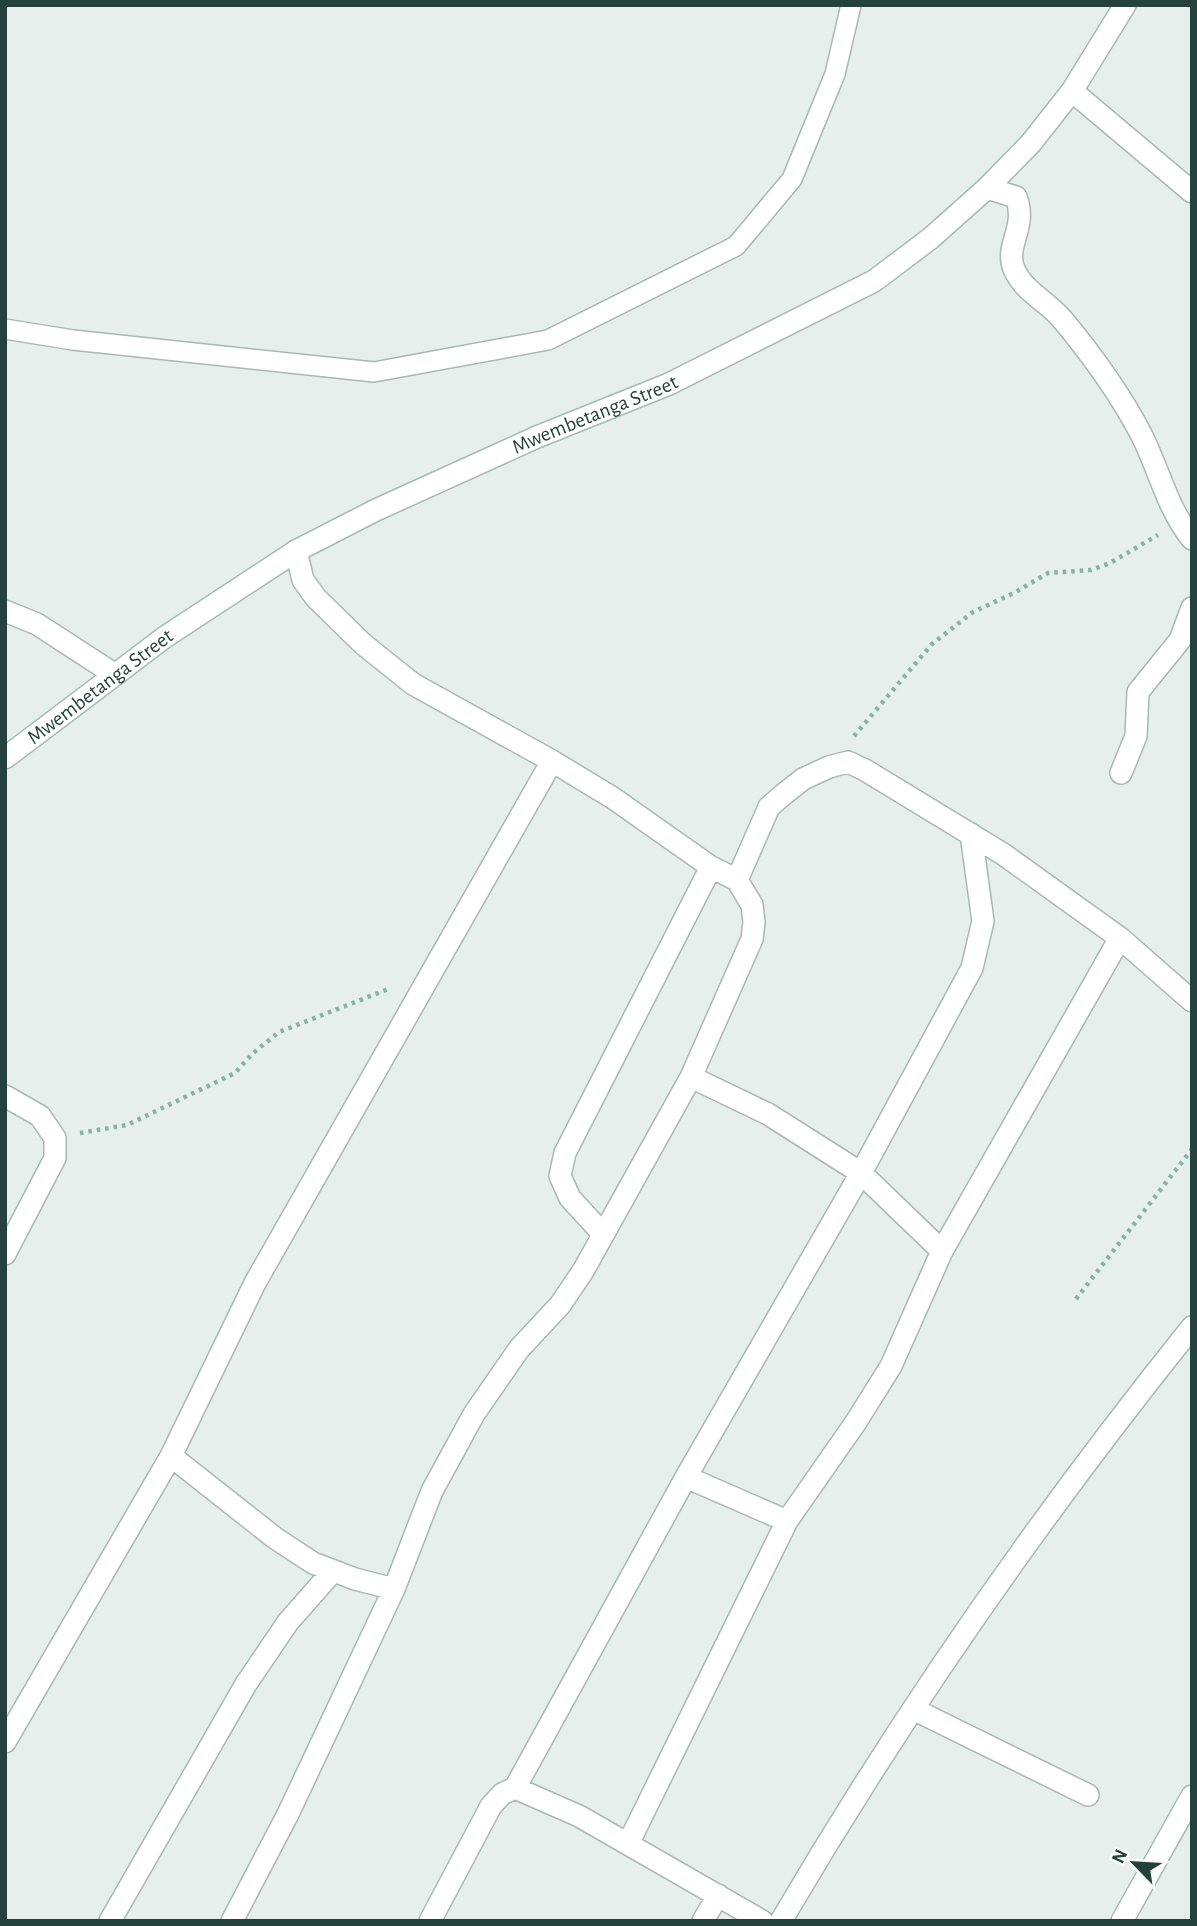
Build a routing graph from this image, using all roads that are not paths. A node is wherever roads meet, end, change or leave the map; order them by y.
1 (851, 5) edge
2 (1125, 5) edge
3 (1072, 91) junction
4 (987, 188) junction
5 (1192, 192) edge
6 (5, 329) edge
7 (1185, 531) edge
8 (296, 551) junction
9 (1192, 608) edge
10 (5, 611) edge
11 (114, 674) junction
12 (5, 758) edge
13 (552, 761) junction
14 (1121, 773) dead end
15 (971, 834) junction
16 (712, 867) junction
17 (737, 880) junction
18 (1120, 938) junction
19 (1192, 1001) edge
20 (691, 1077) junction
21 (5, 1096) edge
22 (861, 1173) junction
23 (603, 1234) junction
24 (942, 1251) junction
25 (5, 1254) edge
26 (1192, 1327) edge
27 (171, 1456) junction
28 (686, 1477) junction
29 (787, 1521) junction
30 (333, 1571) junction
31 (394, 1589) junction
32 (913, 1709) junction
33 (5, 1742) edge
34 (515, 1788) junction
35 (1088, 1795) dead end
36 (1192, 1797) edge
37 (628, 1844) junction
38 (718, 1895) junction
39 (110, 1921) edge
40 (232, 1921) edge
41 (430, 1921) edge
42 (703, 1921) edge
43 (762, 1921) edge
44 (781, 1921) edge
45 (1122, 1921) edge

1 - 6 lane
2 - 3 street, Mwembetanga Street
3 - 4 street, Mwembetanga Street
3 - 5 street
4 - 7 street
4 - 8 street, Mwembetanga Street
8 - 11 street, Mwembetanga Street
8 - 13 street
9 - 14 street
10 - 11 street
11 - 12 street, Mwembetanga Street
13 - 16 street
13 - 27 street
15 - 17 street
15 - 18 street
15 - 22 street
16 - 17 street
16 - 23 street
17 - 20 street
18 - 19 street
18 - 24 street
20 - 22 street
20 - 23 street
21 - 25 street
22 - 24 street
22 - 28 street
23 - 31 street
24 - 29 street
26 - 32 street
27 - 30 street
27 - 33 street
28 - 29 street
28 - 34 street
29 - 37 street
30 - 31 street
30 - 39 street
31 - 40 street
32 - 35 street
32 - 44 street
34 - 37 street
34 - 41 street
36 - 45 street
37 - 38 street
38 - 42 street
38 - 43 street

